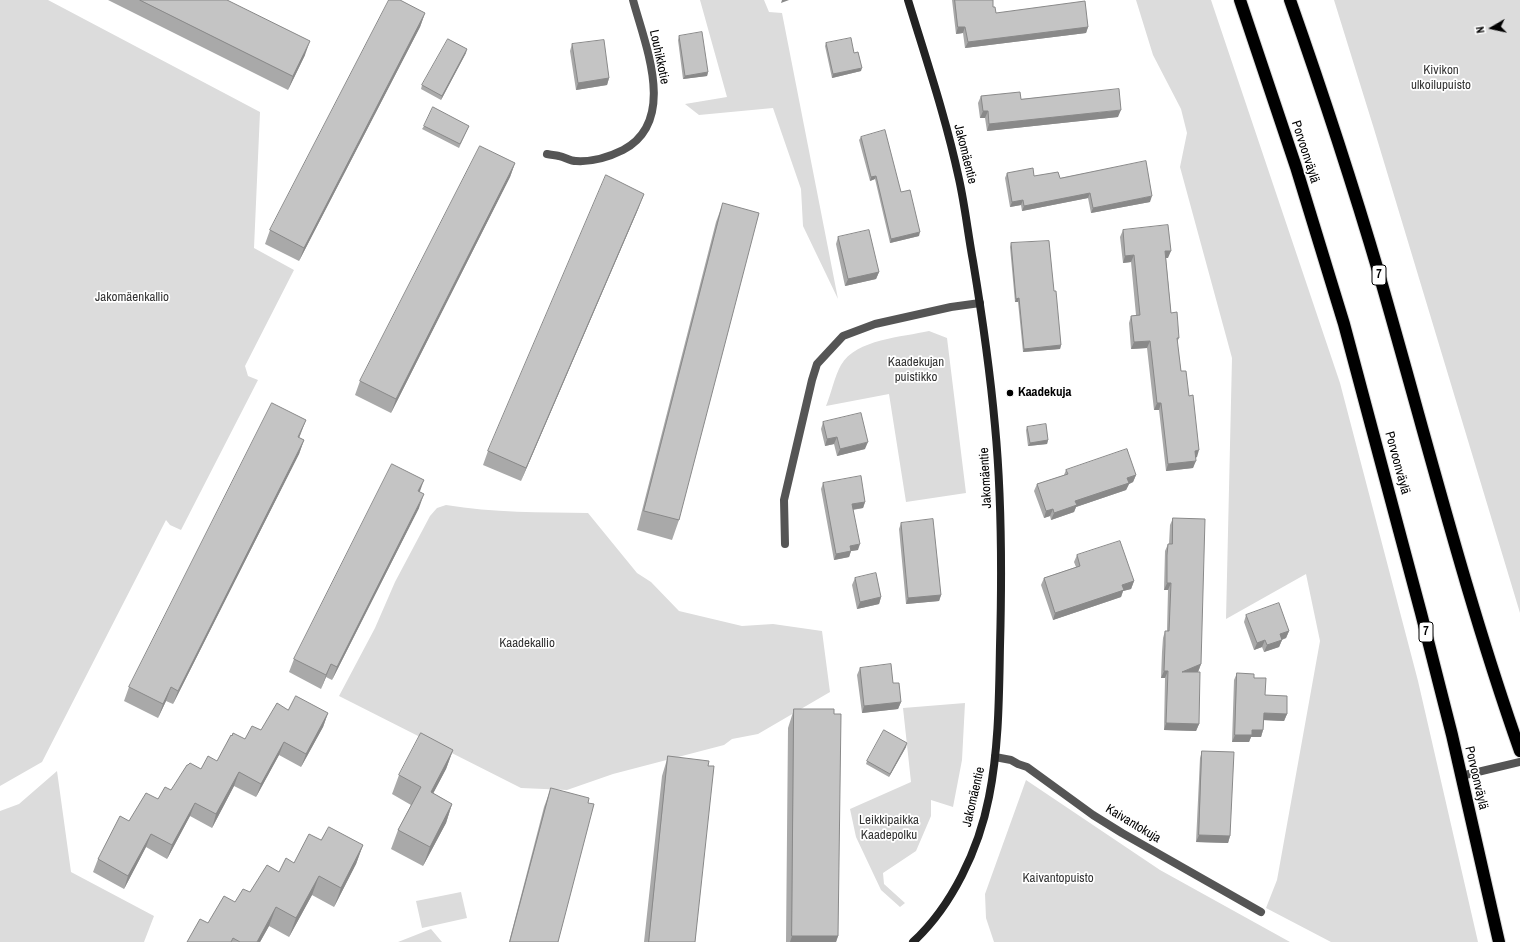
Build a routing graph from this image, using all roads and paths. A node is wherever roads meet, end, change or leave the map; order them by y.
1 (633, 0) edge
2 (908, 0) edge
3 (1240, 0) edge
4 (1290, 0) edge
5 (547, 154) dead end
6 (980, 303) junction
7 (785, 544) dead end
8 (1520, 751) edge
9 (995, 757) junction
10 (1520, 762) edge
11 (1461, 776) junction
12 (1261, 912) dead end
13 (912, 942) edge
14 (1499, 942) edge

1 - 5 street, Louhikkotie
2 - 6 street, Jakomäentie
3 - 11 highway, Porvoonväylä / 7
4 - 8 highway, 7
6 - 7 street
6 - 9 street, Jakomäentie
9 - 12 street, Kaivantokuja
9 - 13 street, Jakomäentie
10 - 11 street
11 - 14 highway, Porvoonväylä / 7

